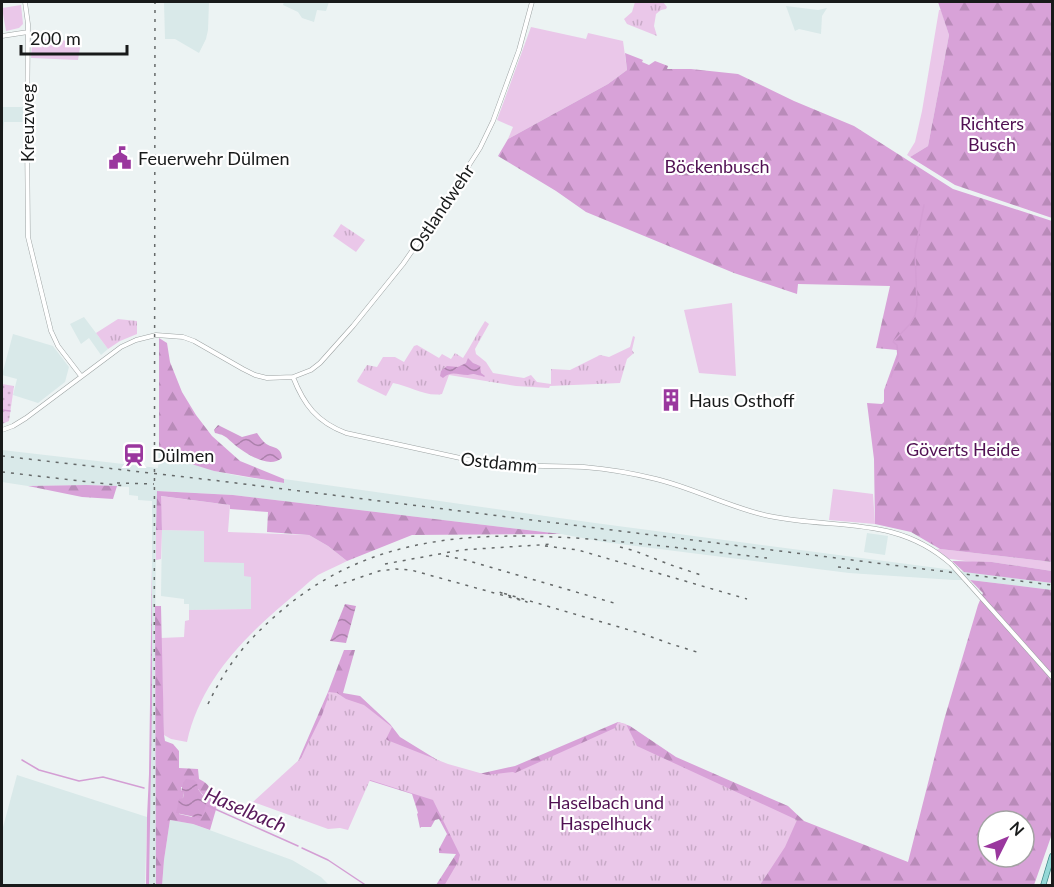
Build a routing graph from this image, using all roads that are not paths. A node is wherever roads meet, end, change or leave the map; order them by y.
1 (25, 2) edge
2 (532, 2) edge
3 (28, 32) junction
4 (2, 36) edge
5 (81, 376) junction
6 (293, 376) junction
7 (2, 430) edge
8 (1053, 677) edge
9 (1053, 856) edge
10 (1043, 885) edge

1 - 3 street, Kreuzweg
2 - 6 street, Ostlandwehr
3 - 4 street
3 - 5 street, Kreuzweg
5 - 6 street
5 - 7 street
6 - 8 street, Ostdamm, bridge
9 - 10 main road

